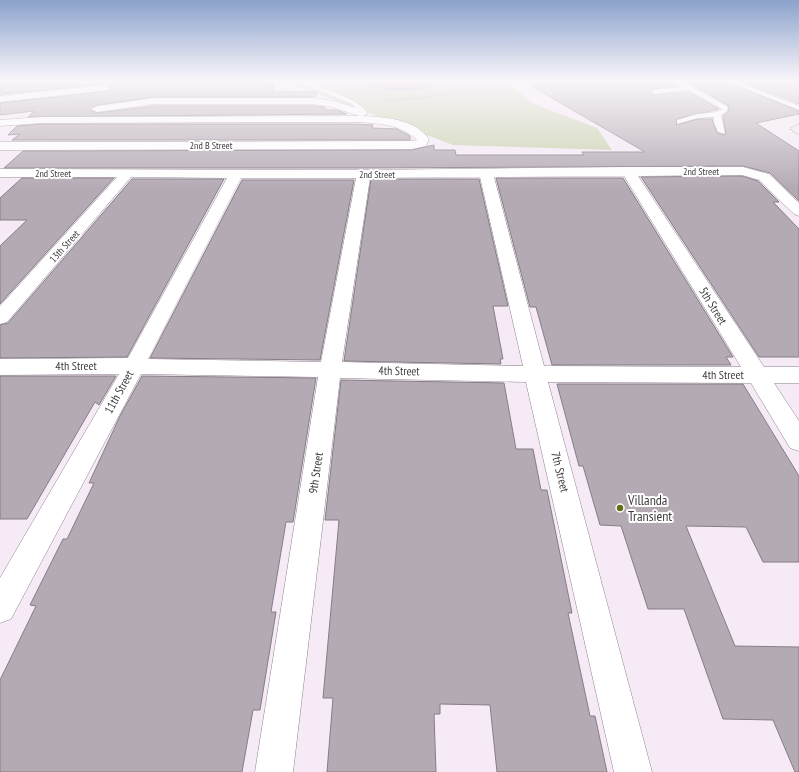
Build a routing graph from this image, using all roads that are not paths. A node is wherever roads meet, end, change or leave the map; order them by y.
1 (63, 116) edge
2 (371, 116) edge
3 (697, 116) edge
4 (718, 116) edge
5 (42, 120) junction
6 (386, 121) junction
7 (680, 122) dead end
8 (0, 123) edge
9 (722, 132) dead end
10 (0, 146) edge
11 (628, 171) junction
12 (0, 173) edge
13 (17, 173) junction
14 (128, 173) junction
15 (486, 173) junction
16 (236, 174) junction
17 (364, 174) junction
18 (0, 188) edge
19 (799, 211) edge
20 (0, 318) edge
21 (134, 366) junction
22 (0, 367) edge
23 (330, 370) junction
24 (536, 374) junction
25 (757, 375) junction
26 (799, 375) edge
27 (799, 441) edge
28 (0, 608) edge
29 (274, 772) edge
30 (632, 772) edge

1 - 5 street
2 - 6 street
3 - 7 lane
4 - 9 lane
5 - 6 street
5 - 8 street
6 - 10 street, 2nd B Street
11 - 15 street, 2nd Street
11 - 19 street, 2nd Street
11 - 25 street, 5th Street
12 - 13 street, 2nd Street
13 - 14 street, 2nd Street
13 - 18 street
14 - 16 street, 2nd Street
14 - 20 street, 13th Street
15 - 17 street, 2nd Street
15 - 24 street, 7th Street
16 - 17 street, 2nd Street
16 - 21 street, 11th Street
17 - 23 street, 9th Street
21 - 22 street, 4th Street
21 - 23 street, 4th Street
21 - 28 street, 11th Street
23 - 24 street, 4th Street
23 - 29 street, 9th Street
24 - 25 street, 4th Street
24 - 30 street, 7th Street
25 - 26 street, 4th Street
25 - 27 street, 5th Street

